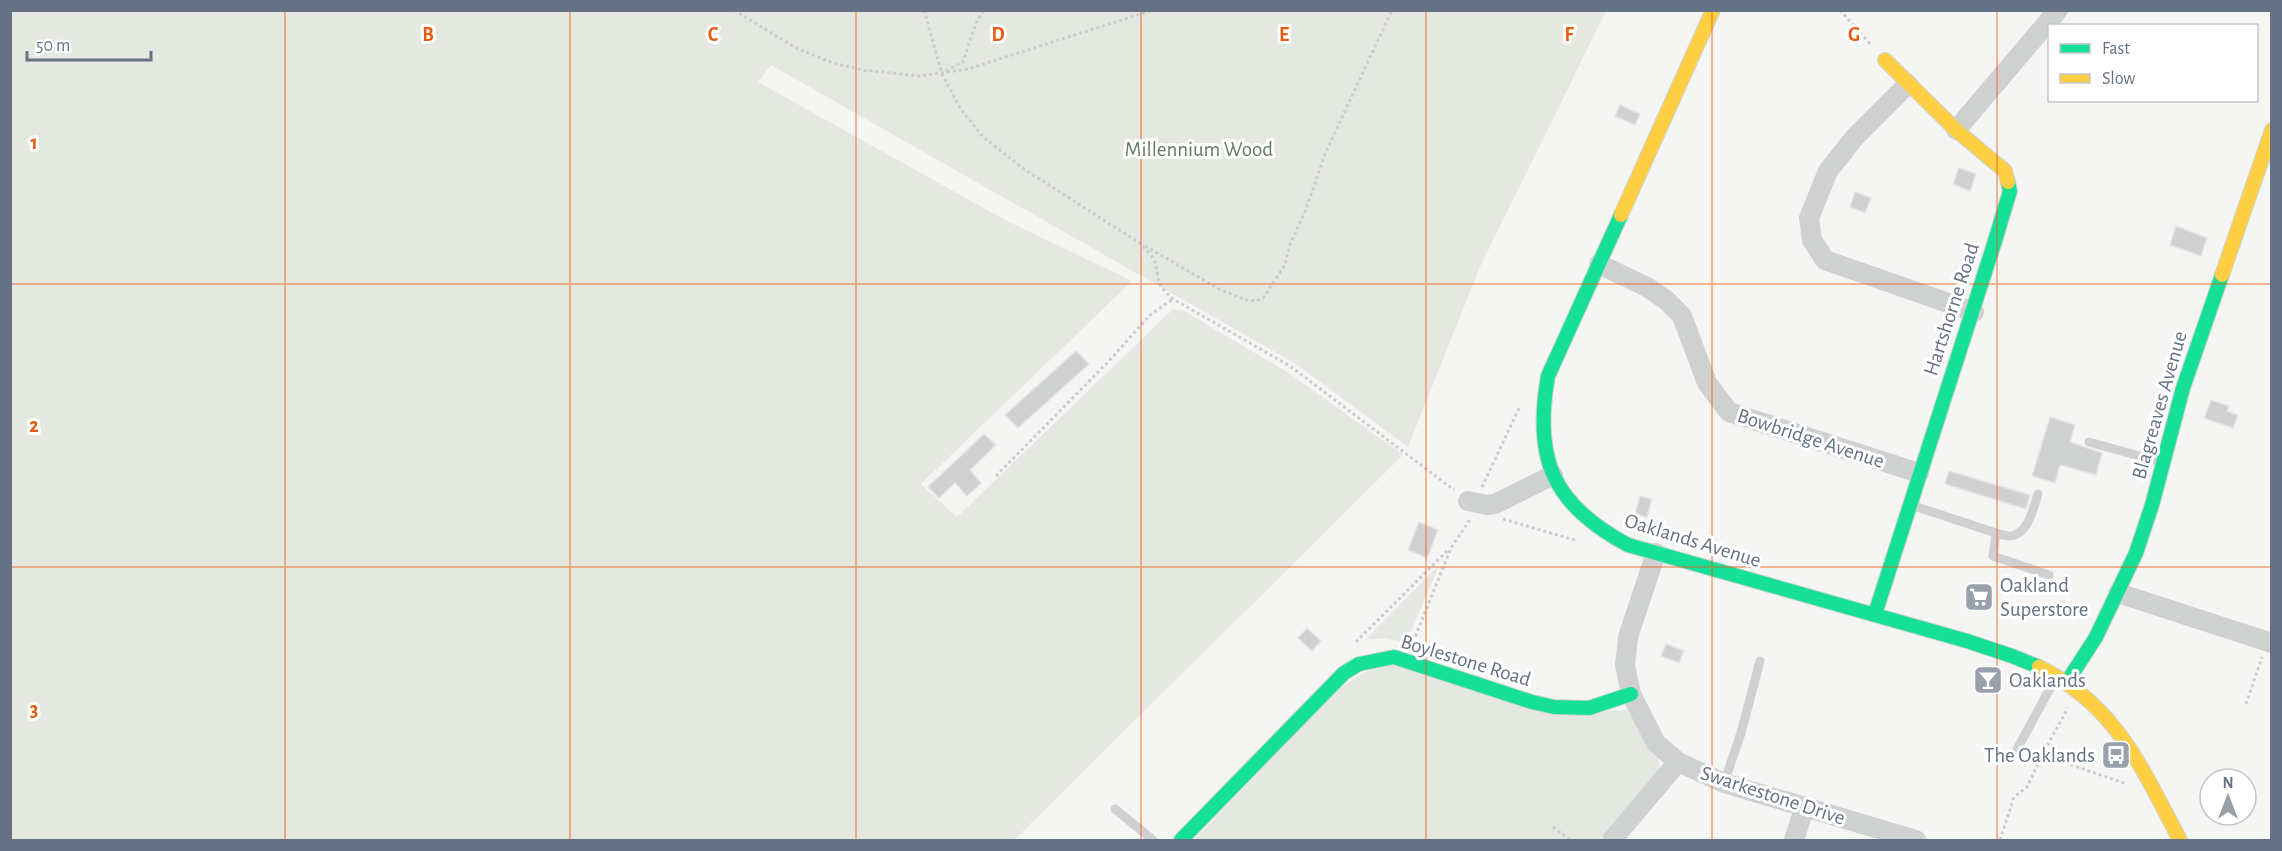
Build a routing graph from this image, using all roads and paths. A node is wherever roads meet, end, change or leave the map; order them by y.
1 (734, 10) edge
2 (745, 10) edge
3 (924, 10) edge
4 (984, 10) edge
5 (1154, 10) edge
6 (1392, 10) edge
7 (1713, 10) edge
8 (1840, 10) edge
9 (2058, 10) edge
10 (747, 18) junction
11 (1886, 60) joint
12 (942, 74) junction
13 (1908, 84) junction
14 (1956, 130) junction
15 (2271, 130) edge
16 (1141, 244) junction
17 (1599, 264) junction
18 (1173, 299) junction
19 (1974, 312) junction
20 (1526, 400) dead end
21 (2089, 442) dead end
22 (2163, 463) junction
23 (1919, 473) junction
24 (1553, 475) junction
25 (996, 476) dead end
26 (2038, 494) dead end
27 (1473, 502) junction
28 (1909, 504) junction
29 (1498, 518) dead end
30 (1996, 534) junction
31 (1588, 544) dead end
32 (1450, 548) junction
33 (1656, 553) junction
34 (2049, 575) dead end
35 (2118, 593) junction
36 (1875, 614) junction
37 (2269, 642) edge
38 (1355, 644) dead end
39 (1409, 661) junction
40 (1760, 661) dead end
41 (2067, 683) junction
42 (1631, 694) junction
43 (2246, 704) dead end
44 (2014, 755) dead end
45 (2042, 755) junction
46 (2133, 756) junction
47 (1678, 762) junction
48 (1724, 783) junction
49 (1805, 806) junction
50 (1115, 810) dead end
51 (1552, 827) dead end
52 (1153, 840) edge
53 (1181, 840) edge
54 (1570, 840) edge
55 (1612, 840) edge
56 (1794, 840) edge
57 (1916, 840) edge
58 (2000, 840) edge
59 (2180, 840) edge

1 - 10 path
2 - 10 path
3 - 12 path
4 - 12 path
5 - 12 path
6 - 16 path
7 - 17 street, Oaklands Avenue
8 - 11 path
9 - 14 street
10 - 12 path
11 - 13 street, Hartshorne Road
12 - 16 path
13 - 14 street, Hartshorne Road
13 - 19 street
14 - 19 street, Hartshorne Road
15 - 22 street, Blagreaves Avenue
16 - 18 path
17 - 23 street, Bowbridge Avenue
17 - 24 street, Oaklands Avenue
18 - 25 path
18 - 27 path
19 - 23 street, Hartshorne Road
20 - 27 path
21 - 22 lane
22 - 35 street, Blagreaves Avenue
23 - 28 street, Hartshorne Road
24 - 27 street
24 - 33 street, Oaklands Avenue
26 - 30 lane
27 - 32 path
28 - 30 lane
28 - 36 street, Hartshorne Road
29 - 31 path
30 - 34 lane
32 - 38 path
32 - 39 path
33 - 36 street, Oaklands Avenue
33 - 42 street, Swarkestone Drive
35 - 37 street
35 - 41 street, Blagreaves Avenue
36 - 41 street, Oaklands Avenue
37 - 43 path
39 - 42 street, Boylestone Road
39 - 53 street, Boylestone Road
40 - 48 lane
41 - 44 lane
41 - 45 path
41 - 46 street, Oaklands Avenue
42 - 47 street, Swarkestone Drive
45 - 46 path
45 - 58 path
46 - 59 street, Oaklands Avenue
47 - 48 street, Swarkestone Drive
47 - 55 street
48 - 49 street, Swarkestone Drive
49 - 56 street
49 - 57 street, Swarkestone Drive
50 - 52 lane
51 - 54 path

